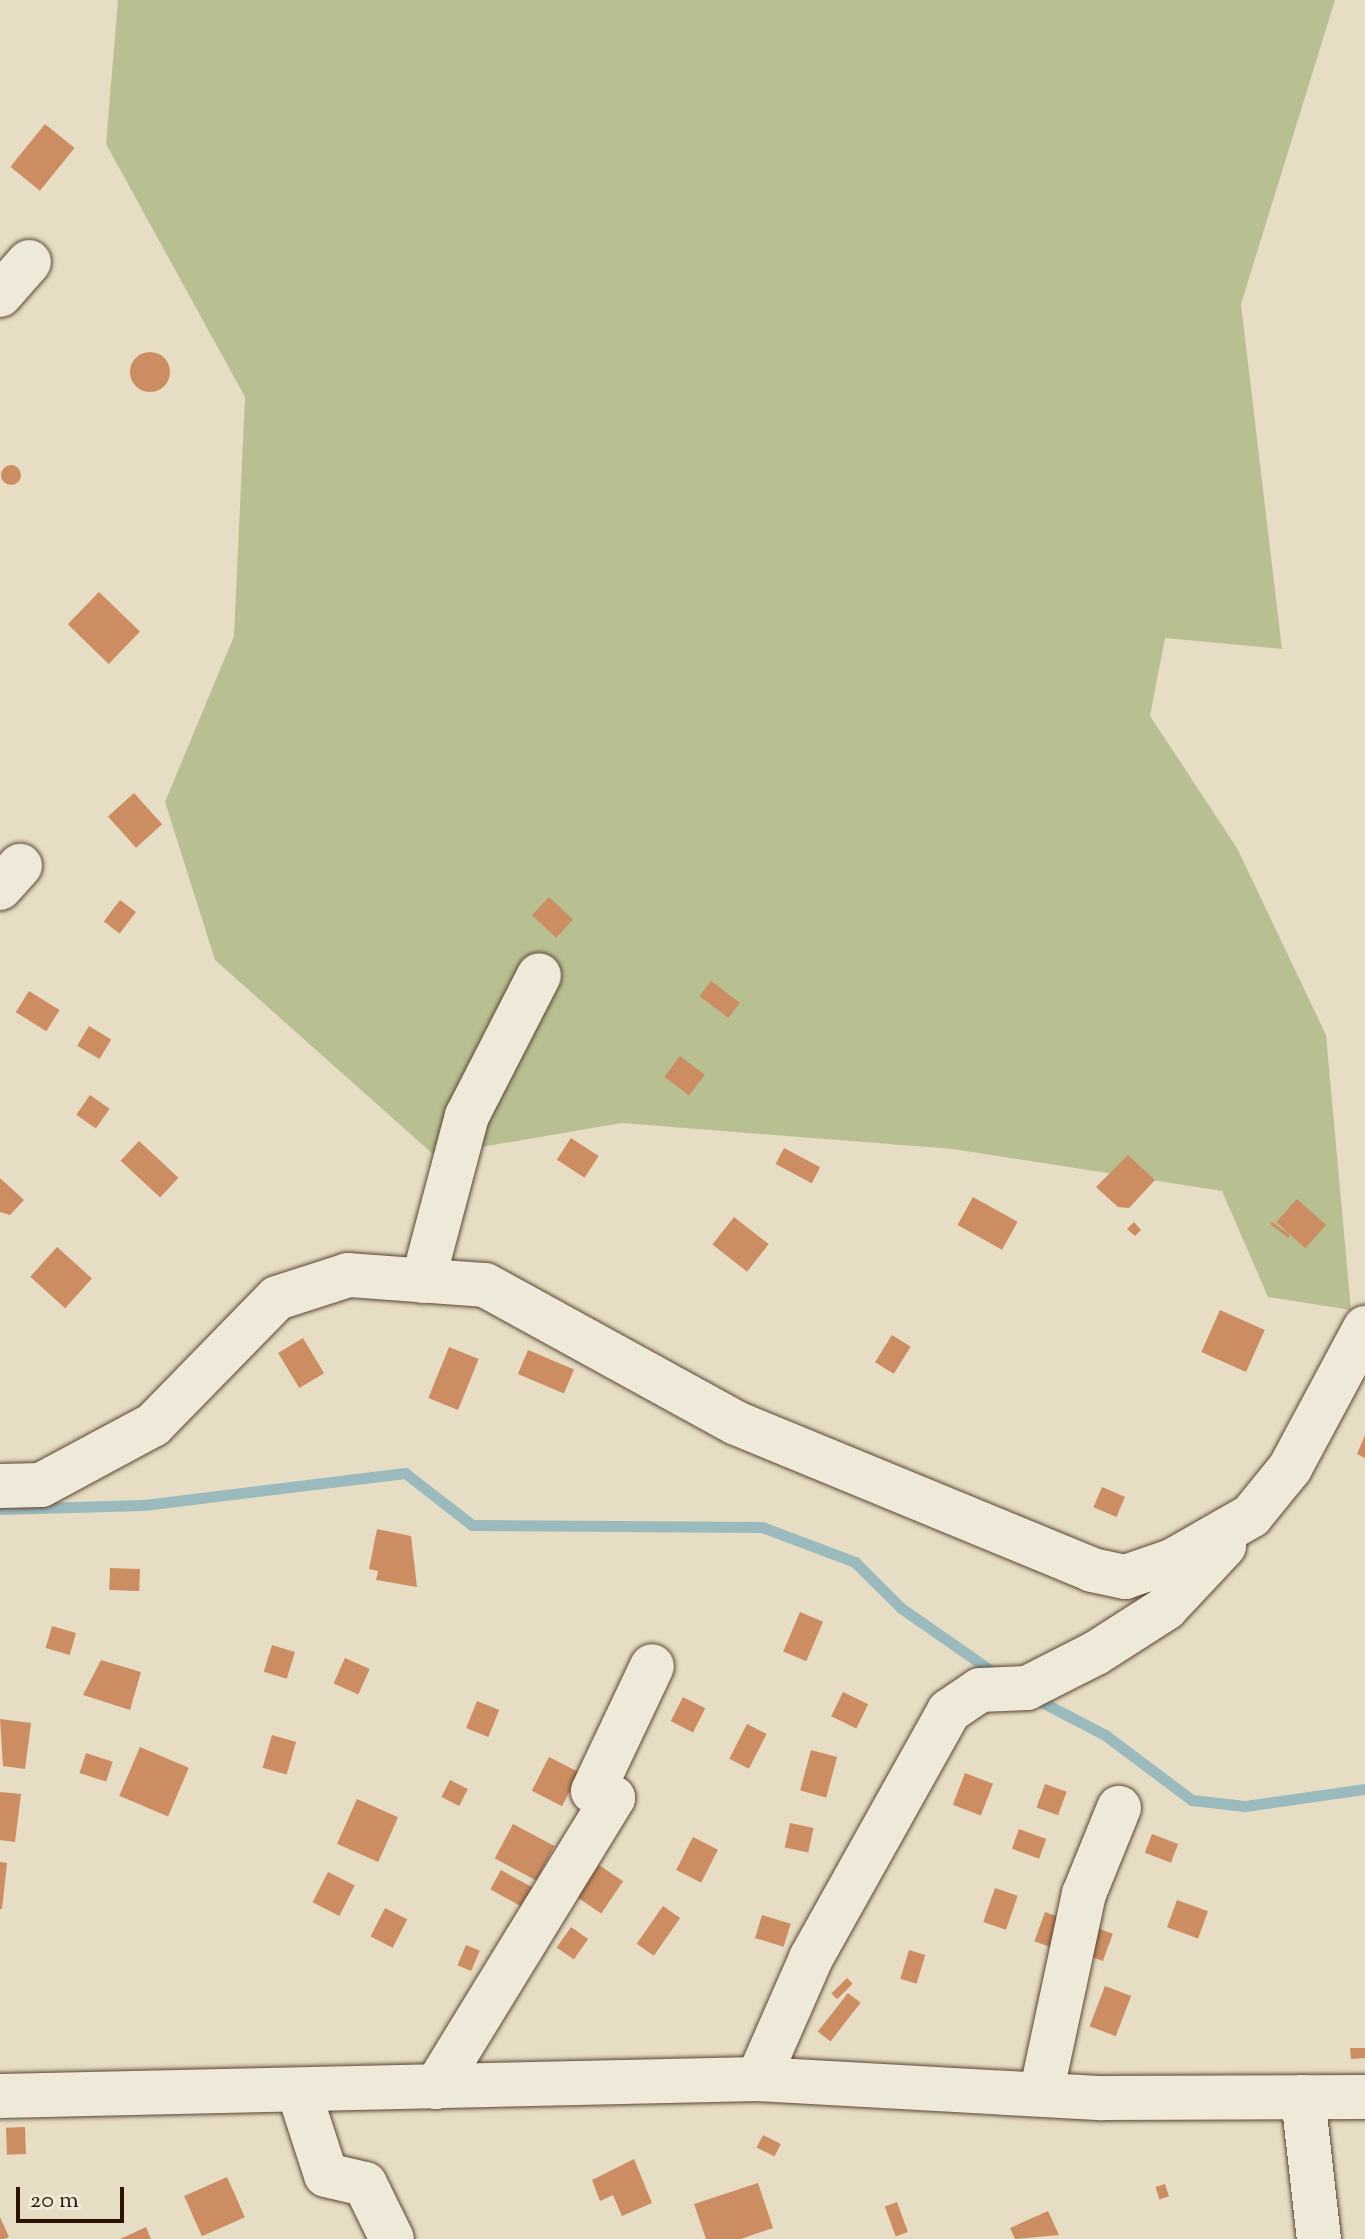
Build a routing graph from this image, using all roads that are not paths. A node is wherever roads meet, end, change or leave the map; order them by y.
1 (29, 262) dead end
2 (0, 295) edge
3 (539, 975) dead end
4 (423, 1281) junction
5 (1365, 1328) edge
6 (0, 1486) edge
7 (1251, 1516) junction
8 (652, 1666) dead end
9 (1119, 1808) dead end
10 (758, 2079) junction
11 (436, 2087) junction
12 (299, 2092) junction
13 (1041, 2094) junction
14 (0, 2096) edge
15 (1303, 2097) junction
16 (1365, 2097) edge
17 (392, 2239) edge
18 (1319, 2239) edge

1 - 2 street
3 - 4 street
4 - 6 street
4 - 7 street
5 - 7 street
7 - 10 street
8 - 11 street
9 - 13 street
10 - 11 street
10 - 13 street
11 - 12 street
12 - 14 street
12 - 17 street
13 - 15 street
15 - 16 street
15 - 18 street

